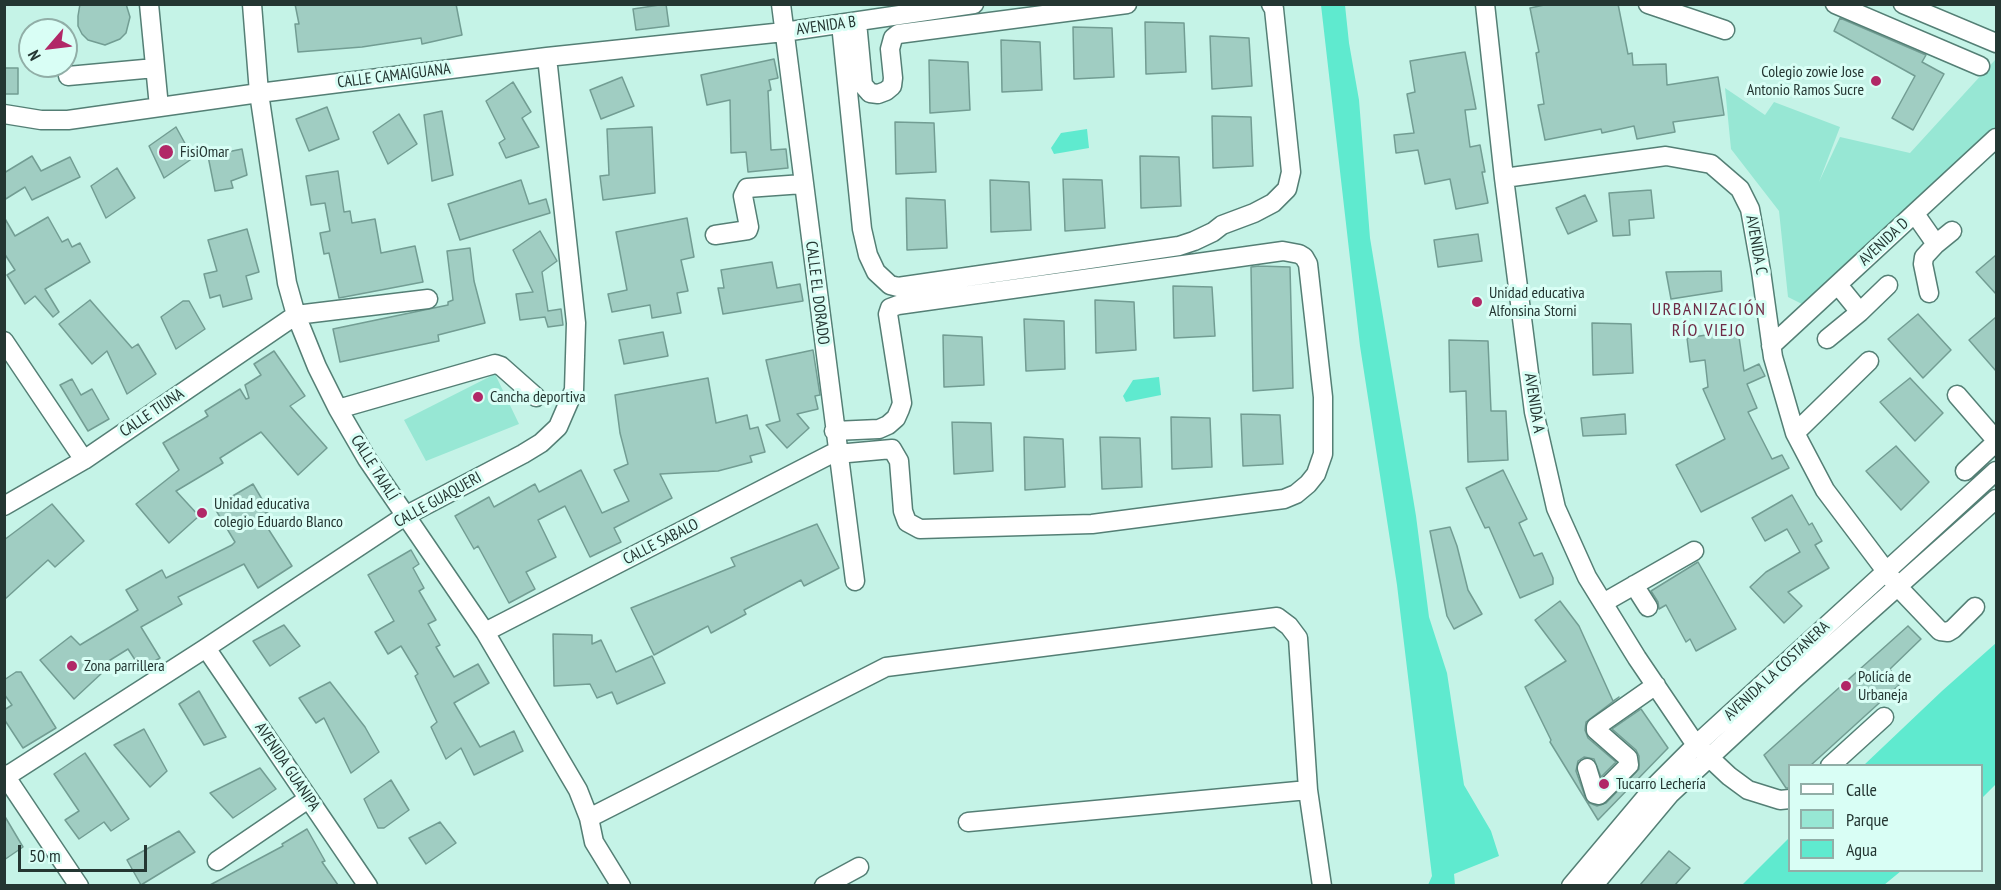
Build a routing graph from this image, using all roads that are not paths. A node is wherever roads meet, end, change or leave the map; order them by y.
1 (150, 4) edge
2 (252, 4) edge
3 (781, 4) edge
4 (1127, 4) edge
5 (1271, 4) edge
6 (1485, 4) edge
7 (1648, 4) edge
8 (1835, 4) edge
9 (963, 5) edge
10 (1909, 6) edge
11 (849, 23) junction
12 (1725, 30) dead end
13 (784, 32) junction
14 (1996, 43) edge
15 (547, 57) junction
16 (1980, 66) dead end
17 (154, 68) junction
18 (78, 75) edge
19 (259, 93) junction
20 (159, 107) junction
21 (4, 114) edge
22 (1996, 138) edge
23 (1504, 178) junction
24 (803, 184) junction
25 (1915, 213) junction
26 (1952, 231) dead end
27 (715, 236) dead end
28 (1936, 244) junction
29 (1838, 285) junction
30 (1888, 285) dead end
31 (1929, 293) dead end
32 (428, 299) dead end
33 (1860, 312) junction
34 (296, 315) junction
35 (1827, 339) dead end
36 (4, 340) edge
37 (1771, 346) junction
38 (1869, 361) dead end
39 (1957, 395) dead end
40 (536, 397) dead end
41 (338, 409) junction
42 (834, 431) junction
43 (1795, 433) junction
44 (1996, 441) edge
45 (837, 452) junction
46 (84, 460) junction
47 (1965, 471) dead end
48 (1996, 471) edge
49 (1996, 499) edge
50 (4, 506) edge
51 (405, 516) junction
52 (1694, 551) dead end
53 (1886, 571) junction
54 (855, 580) dead end
55 (1634, 585) junction
56 (1899, 587) junction
57 (1603, 603) junction
58 (1648, 607) dead end
59 (1975, 607) dead end
60 (485, 632) junction
61 (206, 648) junction
62 (1656, 685) junction
63 (1884, 717) dead end
64 (1703, 751) junction
65 (1831, 764) edge
66 (1587, 768) dead end
67 (5, 776) edge
68 (1308, 790) junction
69 (308, 799) junction
70 (1788, 799) edge
71 (589, 818) junction
72 (968, 822) dead end
73 (217, 861) dead end
74 (860, 867) dead end
75 (1605, 868) junction
76 (79, 885) edge
77 (368, 885) edge
78 (621, 885) edge
79 (824, 885) edge
80 (1322, 885) edge
81 (1571, 885) edge
82 (1593, 885) edge
83 (1614, 885) edge

1 - 17 street
2 - 19 street, CALLE TAJALÍ
3 - 13 street, CALLE EL DORADO
4 - 11 street
5 - 11 street
6 - 23 street, AVENIDA A
7 - 12 street
8 - 16 street
9 - 11 street, AVENIDA B
10 - 14 street
11 - 13 street, AVENIDA B
13 - 15 street, CALLE CAMAIGUANA
13 - 24 street, CALLE EL DORADO
15 - 19 street, CALLE CAMAIGUANA
15 - 51 street, CALLE GUAQUERI
17 - 18 street
17 - 20 street
19 - 20 street, CALLE CAMAIGUANA
19 - 34 street, CALLE TAJALÍ
20 - 21 street, CALLE CAMAIGUANA
22 - 25 street, AVENIDA D
23 - 37 street, AVENIDA C
23 - 57 street, AVENIDA A
24 - 27 street
24 - 42 street, CALLE EL DORADO
25 - 28 street
25 - 29 street, AVENIDA D
26 - 28 street
28 - 31 street
29 - 33 street
29 - 37 street, AVENIDA D
30 - 33 street
32 - 34 street
33 - 35 street
34 - 41 street, CALLE TAJALÍ
34 - 46 street, CALLE TIUNA
36 - 46 street
37 - 43 street, AVENIDA C
38 - 43 street
39 - 44 street
40 - 41 street
41 - 51 street, CALLE TAJALÍ
42 - 45 street, CALLE EL DORADO
42 - 45 street
43 - 53 street, AVENIDA C
44 - 47 street
45 - 54 street, CALLE EL DORADO
45 - 60 street, CALLE SABALO
46 - 50 street, CALLE TIUNA
48 - 53 street, AVENIDA LA COSTANERA
49 - 56 street, AVENIDA LA COSTANERA
51 - 60 street, CALLE TAJALÍ
51 - 61 street, CALLE GUAQUERI
52 - 55 street
53 - 56 street, AVENIDA C
53 - 64 street, AVENIDA LA COSTANERA
55 - 57 street
55 - 58 street
56 - 59 street, AVENIDA C
56 - 64 street, AVENIDA LA COSTANERA
57 - 62 street, AVENIDA A
60 - 71 street, CALLE TAJALÍ
61 - 67 street, CALLE GUAQUERI
61 - 69 street, AVENIDA GUANIPA
62 - 64 street, AVENIDA A
62 - 66 street
63 - 65 street
64 - 70 street, AVENIDA A
64 - 75 street, AVENIDA LA COSTANERA
64 - 81 street, AVENIDA LA COSTANERA
67 - 76 street
68 - 71 street
68 - 72 street
68 - 80 street
69 - 73 street
69 - 77 street, AVENIDA GUANIPA
71 - 78 street, CALLE TAJALÍ
74 - 79 street
75 - 82 street, AVENIDA LA COSTANERA
75 - 83 street

